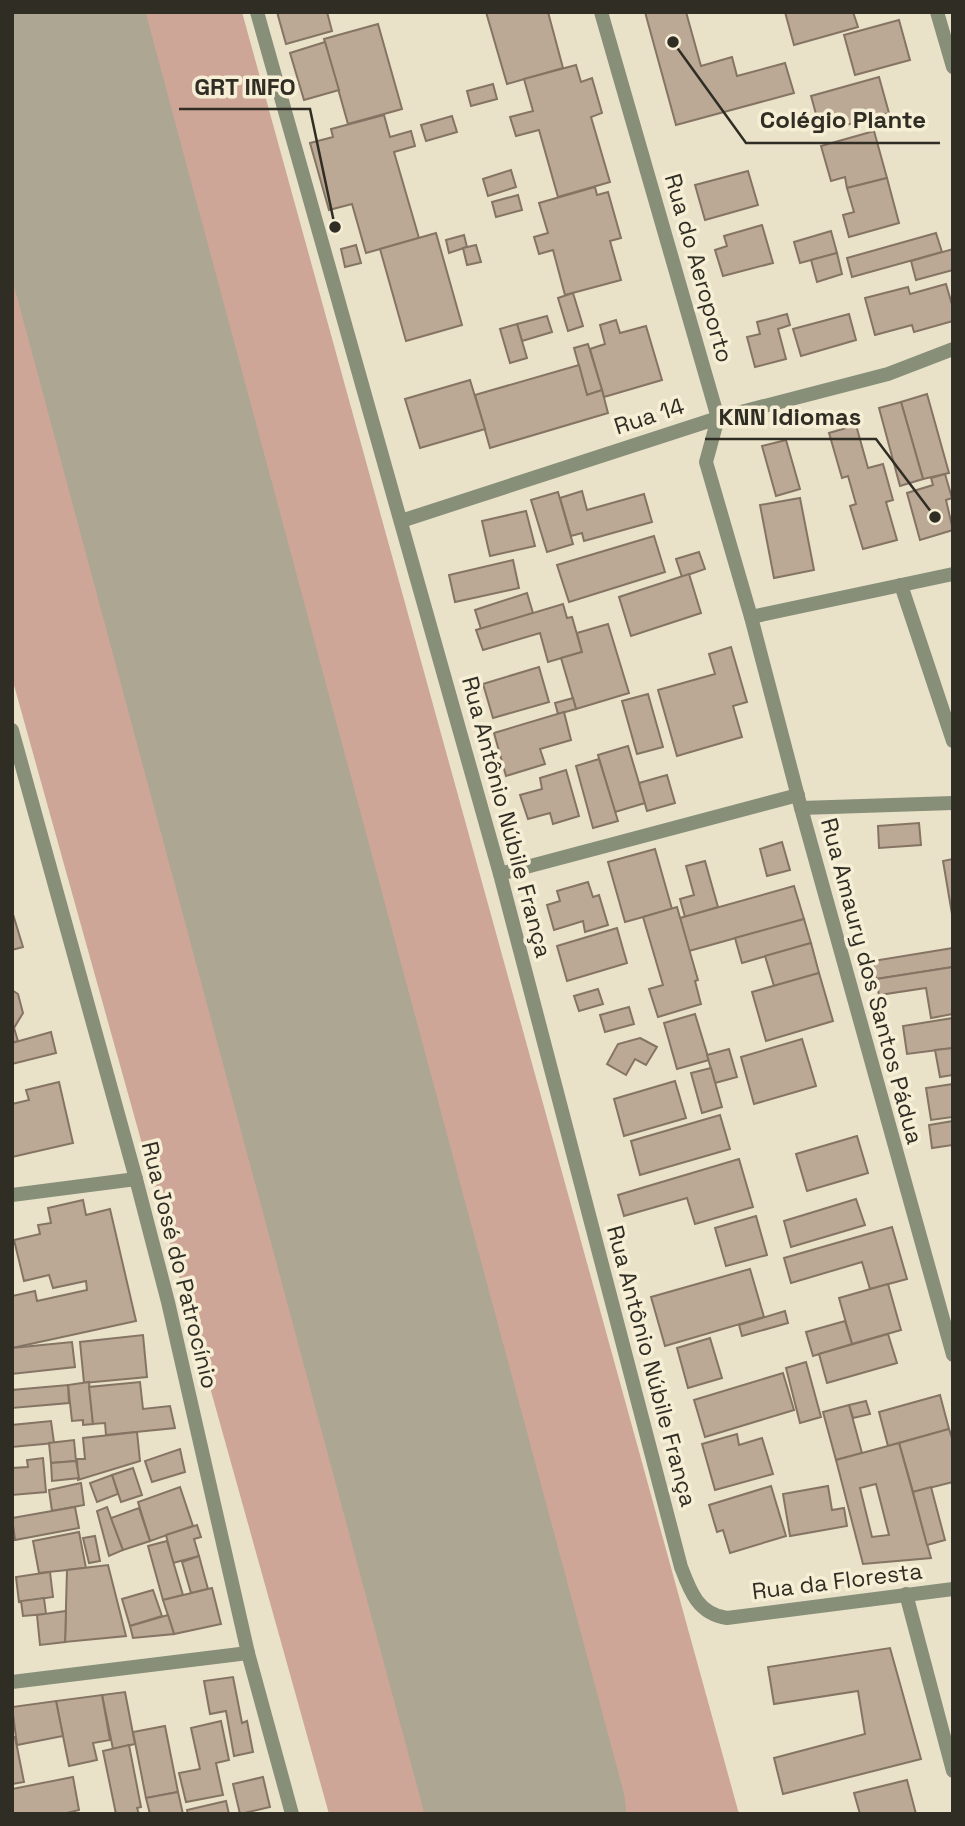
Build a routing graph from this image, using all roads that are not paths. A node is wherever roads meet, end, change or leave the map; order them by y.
1 (257, 12) edge
2 (601, 12) edge
3 (937, 12) edge
4 (953, 67) edge
5 (953, 349) edge
6 (718, 418) junction
7 (401, 521) junction
8 (953, 574) edge
9 (901, 586) junction
10 (751, 617) junction
11 (12, 730) edge
12 (953, 741) edge
13 (800, 802) junction
14 (953, 803) edge
15 (500, 874) junction
16 (136, 1179) junction
17 (12, 1195) edge
18 (953, 1355) edge
19 (953, 1589) edge
20 (906, 1594) junction
21 (727, 1618) joint
22 (248, 1653) junction
23 (12, 1682) edge
24 (953, 1771) edge
25 (292, 1814) edge

1 - 7 street, Rua Antônio Núbile França
2 - 6 street, Rua do Aeroporto
3 - 4 street
5 - 6 street, Rua 14
6 - 7 street, Rua 14
6 - 10 street
7 - 15 street, Rua Antônio Núbile França
8 - 9 street
9 - 10 street
9 - 12 street
10 - 13 street, Rua Amaury dos Santos Pádua
11 - 16 street, Rua José do Patrocínio
13 - 14 street
13 - 15 street
13 - 18 street, Rua Amaury dos Santos Pádua
15 - 21 street, Rua Antônio Núbile França
16 - 17 street
16 - 22 street, Rua José do Patrocínio
19 - 20 street, Rua da Floresta
20 - 21 street, Rua da Floresta
20 - 24 street
22 - 23 street
22 - 25 street, Rua José do Patrocínio

